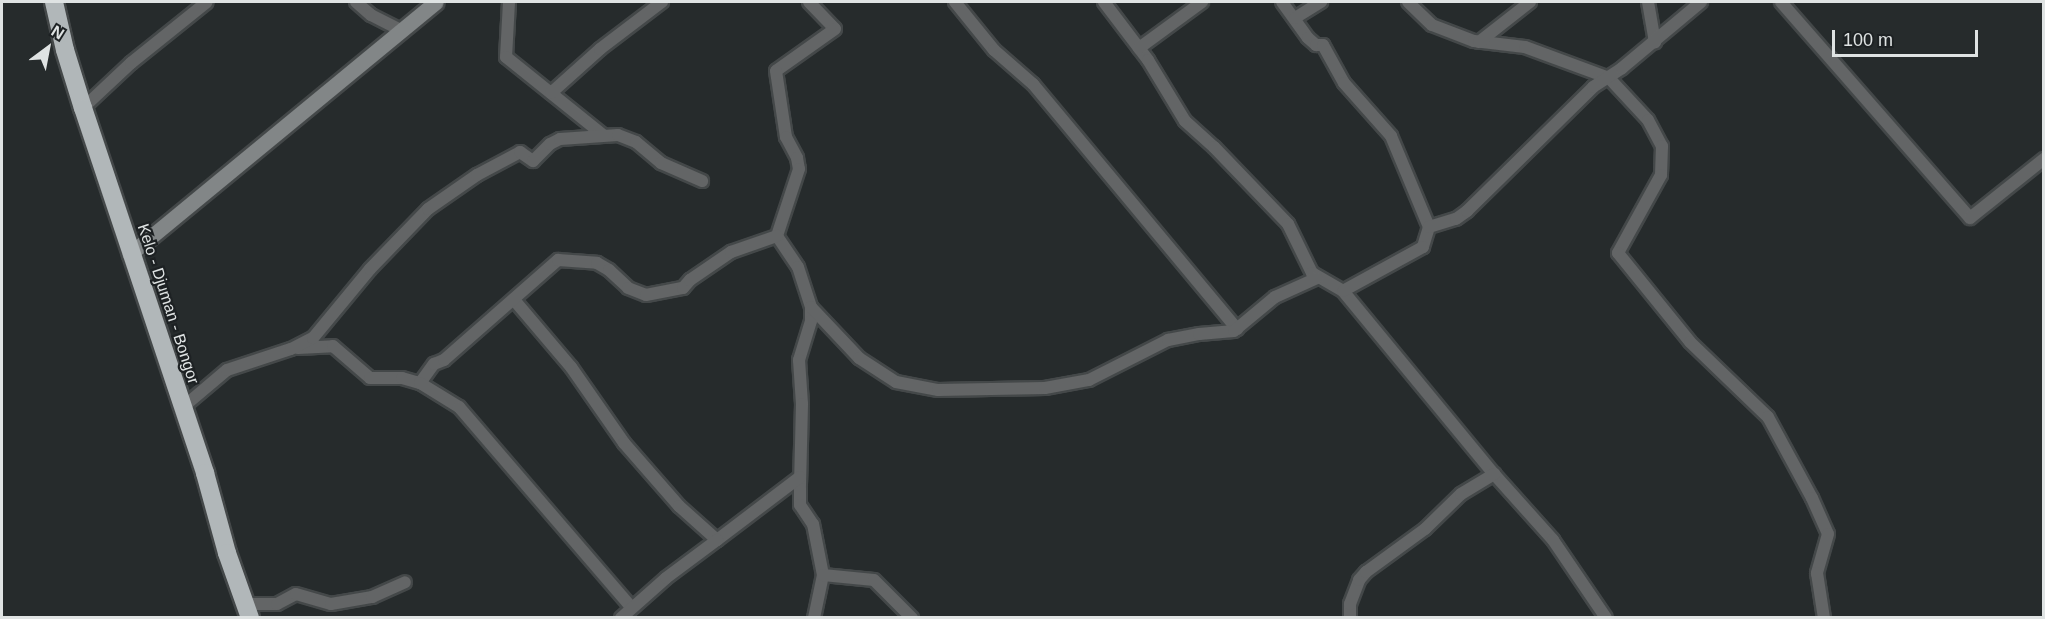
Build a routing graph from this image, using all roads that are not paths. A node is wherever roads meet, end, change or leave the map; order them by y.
1 (54, 2) edge
2 (207, 2) edge
3 (356, 2) edge
4 (436, 2) edge
5 (509, 2) edge
6 (662, 2) edge
7 (809, 2) edge
8 (1104, 2) edge
9 (1202, 2) edge
10 (1282, 2) edge
11 (1321, 2) edge
12 (1408, 2) edge
13 (1530, 2) edge
14 (1648, 2) edge
15 (1701, 2) edge
16 (1781, 2) edge
17 (959, 3) edge
18 (1295, 18) junction
19 (401, 30) junction
20 (1479, 42) junction
21 (1655, 42) junction
22 (1139, 48) junction
23 (1609, 78) junction
24 (551, 93) junction
25 (82, 108) junction
26 (603, 135) junction
27 (2043, 159) edge
28 (702, 181) dead end
29 (1429, 227) junction
30 (777, 236) junction
31 (130, 254) junction
32 (1317, 278) junction
33 (1343, 291) junction
34 (515, 301) junction
35 (811, 307) junction
36 (1237, 329) junction
37 (291, 349) junction
38 (420, 383) junction
39 (182, 408) junction
40 (1494, 474) junction
41 (800, 477) junction
42 (717, 540) junction
43 (823, 575) junction
44 (405, 582) dead end
45 (632, 608) junction
46 (247, 611) edge
47 (621, 618) edge
48 (814, 618) edge
49 (912, 618) edge
50 (1350, 618) edge
51 (1606, 618) edge
52 (1824, 618) edge

1 - 25 highway, Kelo - Djuman - Bongor
2 - 25 street
3 - 19 street
4 - 19 street
5 - 24 street
6 - 24 street
7 - 30 street
8 - 22 street
9 - 22 street
10 - 18 street
11 - 18 street
12 - 20 street
13 - 20 street
14 - 21 street
15 - 21 street
16 - 27 street
17 - 36 street
18 - 29 street
19 - 31 street
20 - 23 street
21 - 23 street
22 - 32 street
23 - 29 street
23 - 52 street
24 - 26 street
25 - 31 highway, Kelo - Djuman - Bongor
26 - 28 street
26 - 37 street
29 - 33 street
30 - 34 street
30 - 35 street
31 - 39 highway, Kelo - Djuman - Bongor
32 - 33 street
32 - 36 street
33 - 40 street
34 - 38 street
34 - 42 street
35 - 36 street
35 - 41 street
37 - 38 street
37 - 39 street
38 - 45 street
39 - 46 highway, Kelo - Djuman - Bongor
40 - 50 street
40 - 51 street
41 - 42 street
41 - 43 street
42 - 45 street
43 - 48 street
43 - 49 street
44 - 46 street
45 - 47 street

